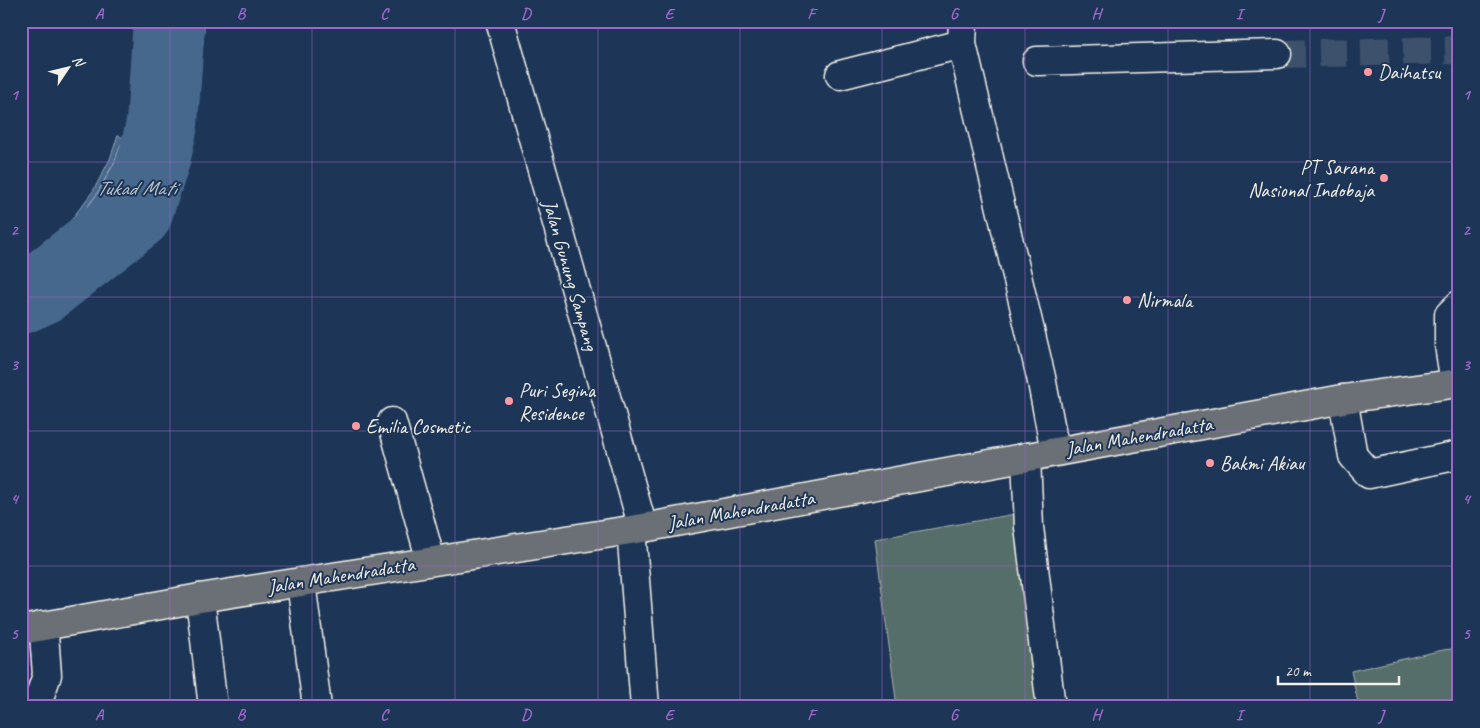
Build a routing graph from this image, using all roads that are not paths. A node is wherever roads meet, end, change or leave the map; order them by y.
1 (500, 21) edge
2 (962, 33) edge
3 (1277, 54) tunnel mouth
4 (1037, 62) dead end
5 (840, 75) dead end
6 (1459, 305) edge
7 (1457, 384) edge
8 (1343, 399) junction
9 (392, 422) dead end
10 (1055, 452) junction
11 (1459, 455) edge
12 (1026, 457) junction
13 (637, 529) junction
14 (431, 561) junction
15 (301, 582) junction
16 (200, 598) junction
17 (31, 628) edge
18 (36, 707) edge
19 (213, 707) edge
20 (318, 707) edge
21 (645, 707) edge
22 (1052, 707) edge

1 - 13 street, Jalan Gunung Sampang
2 - 5 street
2 - 10 street
3 - 4 street
6 - 7 street
7 - 8 main road, Jalan Mahendradatta
8 - 10 main road, Jalan Mahendradatta
8 - 11 street
9 - 14 street
10 - 12 main road, Jalan Mahendradatta
12 - 13 main road, Jalan Mahendradatta
12 - 22 street
13 - 14 main road, Jalan Mahendradatta
13 - 21 street, Jalan Gunung Sampang
14 - 15 main road, Jalan Mahendradatta
15 - 16 main road, Jalan Mahendradatta
15 - 20 street
16 - 17 main road, Jalan Mahendradatta
16 - 19 street
17 - 18 street

